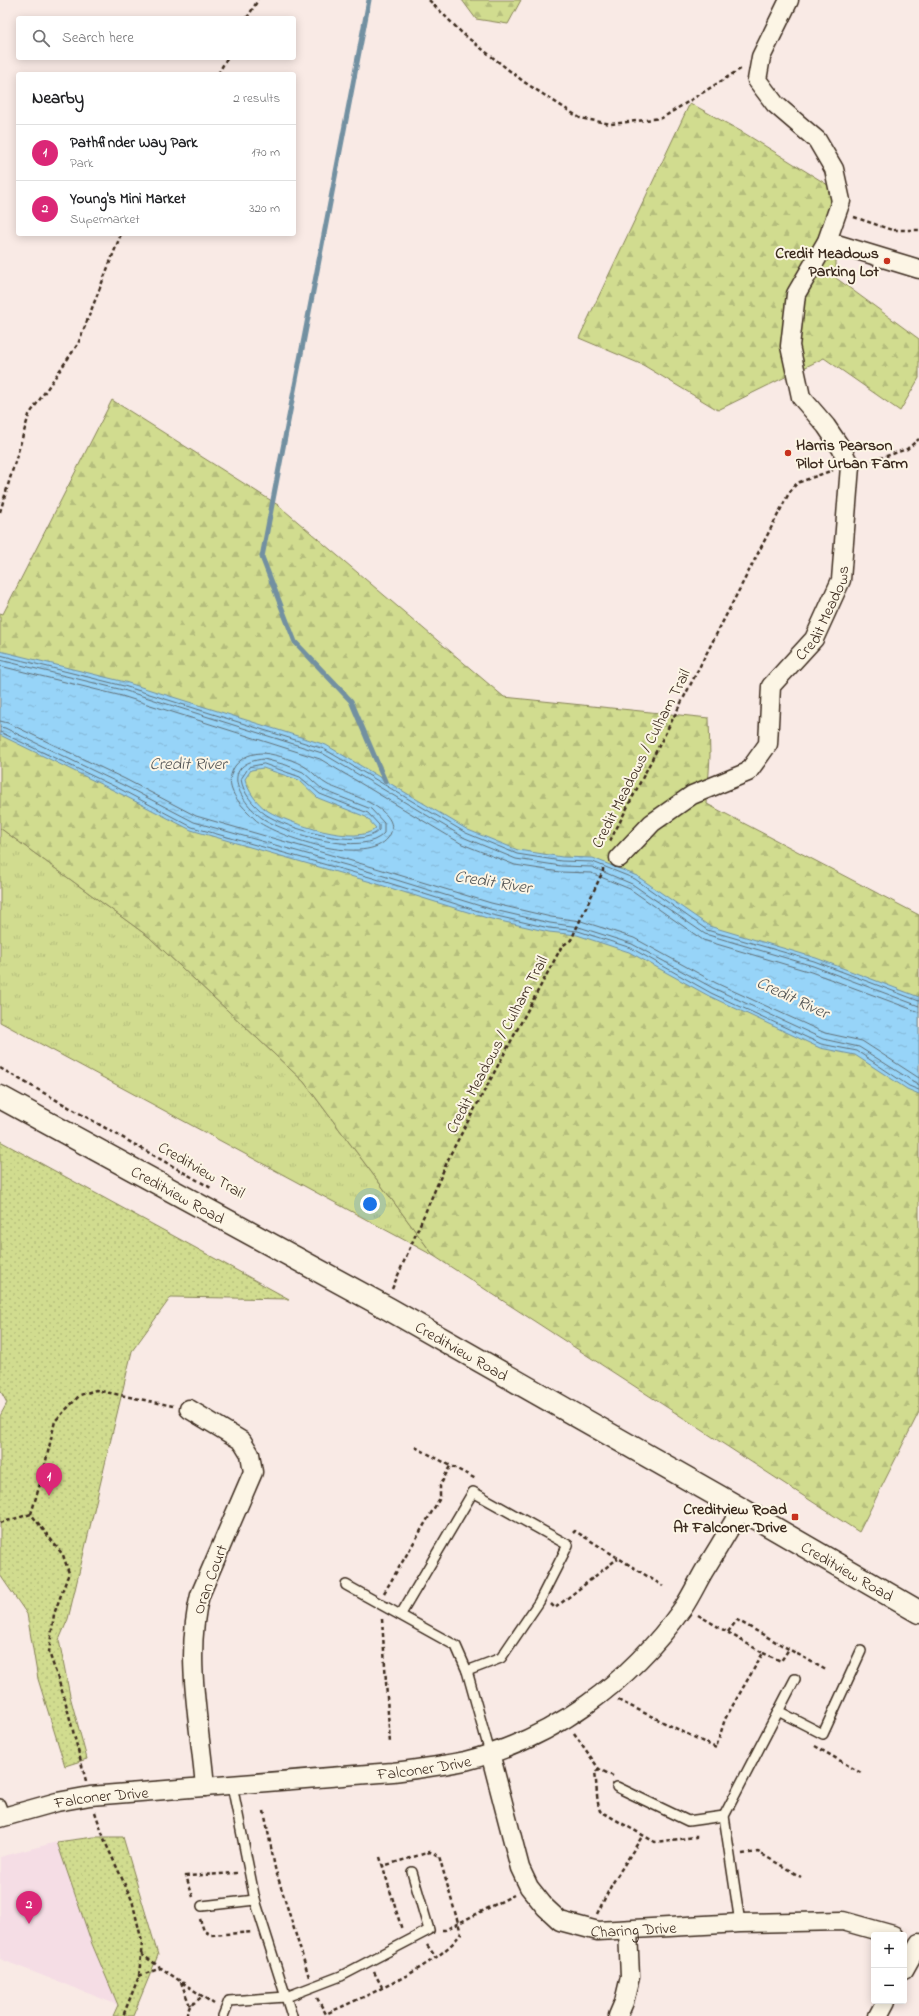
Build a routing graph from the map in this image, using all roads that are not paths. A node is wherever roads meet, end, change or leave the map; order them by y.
1 (789, 0) edge
2 (827, 240) junction
3 (919, 268) edge
4 (609, 855) road end
5 (0, 1097) edge
6 (189, 1409) road end
7 (741, 1509) junction
8 (346, 1585) dead end
9 (919, 1612) edge
10 (401, 1614) junction
11 (861, 1651) dead end
12 (467, 1671) junction
13 (795, 1679) dead end
14 (778, 1711) junction
15 (490, 1753) junction
16 (232, 1785) junction
17 (205, 1787) junction
18 (617, 1787) dead end
19 (2, 1813) edge
20 (724, 1816) junction
21 (412, 1872) dead end
22 (255, 1900) junction
23 (202, 1906) dead end
24 (740, 1922) junction
25 (628, 1930) junction
26 (882, 1932) edge
27 (907, 1939) edge
28 (919, 1943) edge
29 (905, 1968) edge
30 (286, 1997) junction
31 (884, 2004) edge
32 (224, 2013) edge
33 (292, 2016) edge
34 (618, 2016) edge
35 (878, 2016) edge

1 - 2 street
2 - 3 street
2 - 4 street, Credit Meadows
5 - 7 main road, Creditview Road
6 - 17 street, Oran Court
7 - 9 main road, Creditview Road
7 - 15 street, Falconer Drive
8 - 10 lane
10 - 12 lane
10 - 12 lane
11 - 14 lane
12 - 15 lane
13 - 14 lane
14 - 20 lane
15 - 16 street, Falconer Drive
15 - 25 street, Charing Drive
16 - 17 street, Falconer Drive
16 - 22 lane
17 - 19 street, Falconer Drive
18 - 20 lane
20 - 24 lane
21 - 30 lane
22 - 23 lane
22 - 30 lane
24 - 25 street, Charing Drive
24 - 26 street, Charing Drive
25 - 34 street
27 - 28 street
28 - 29 street
30 - 32 lane
30 - 33 lane
31 - 35 street

